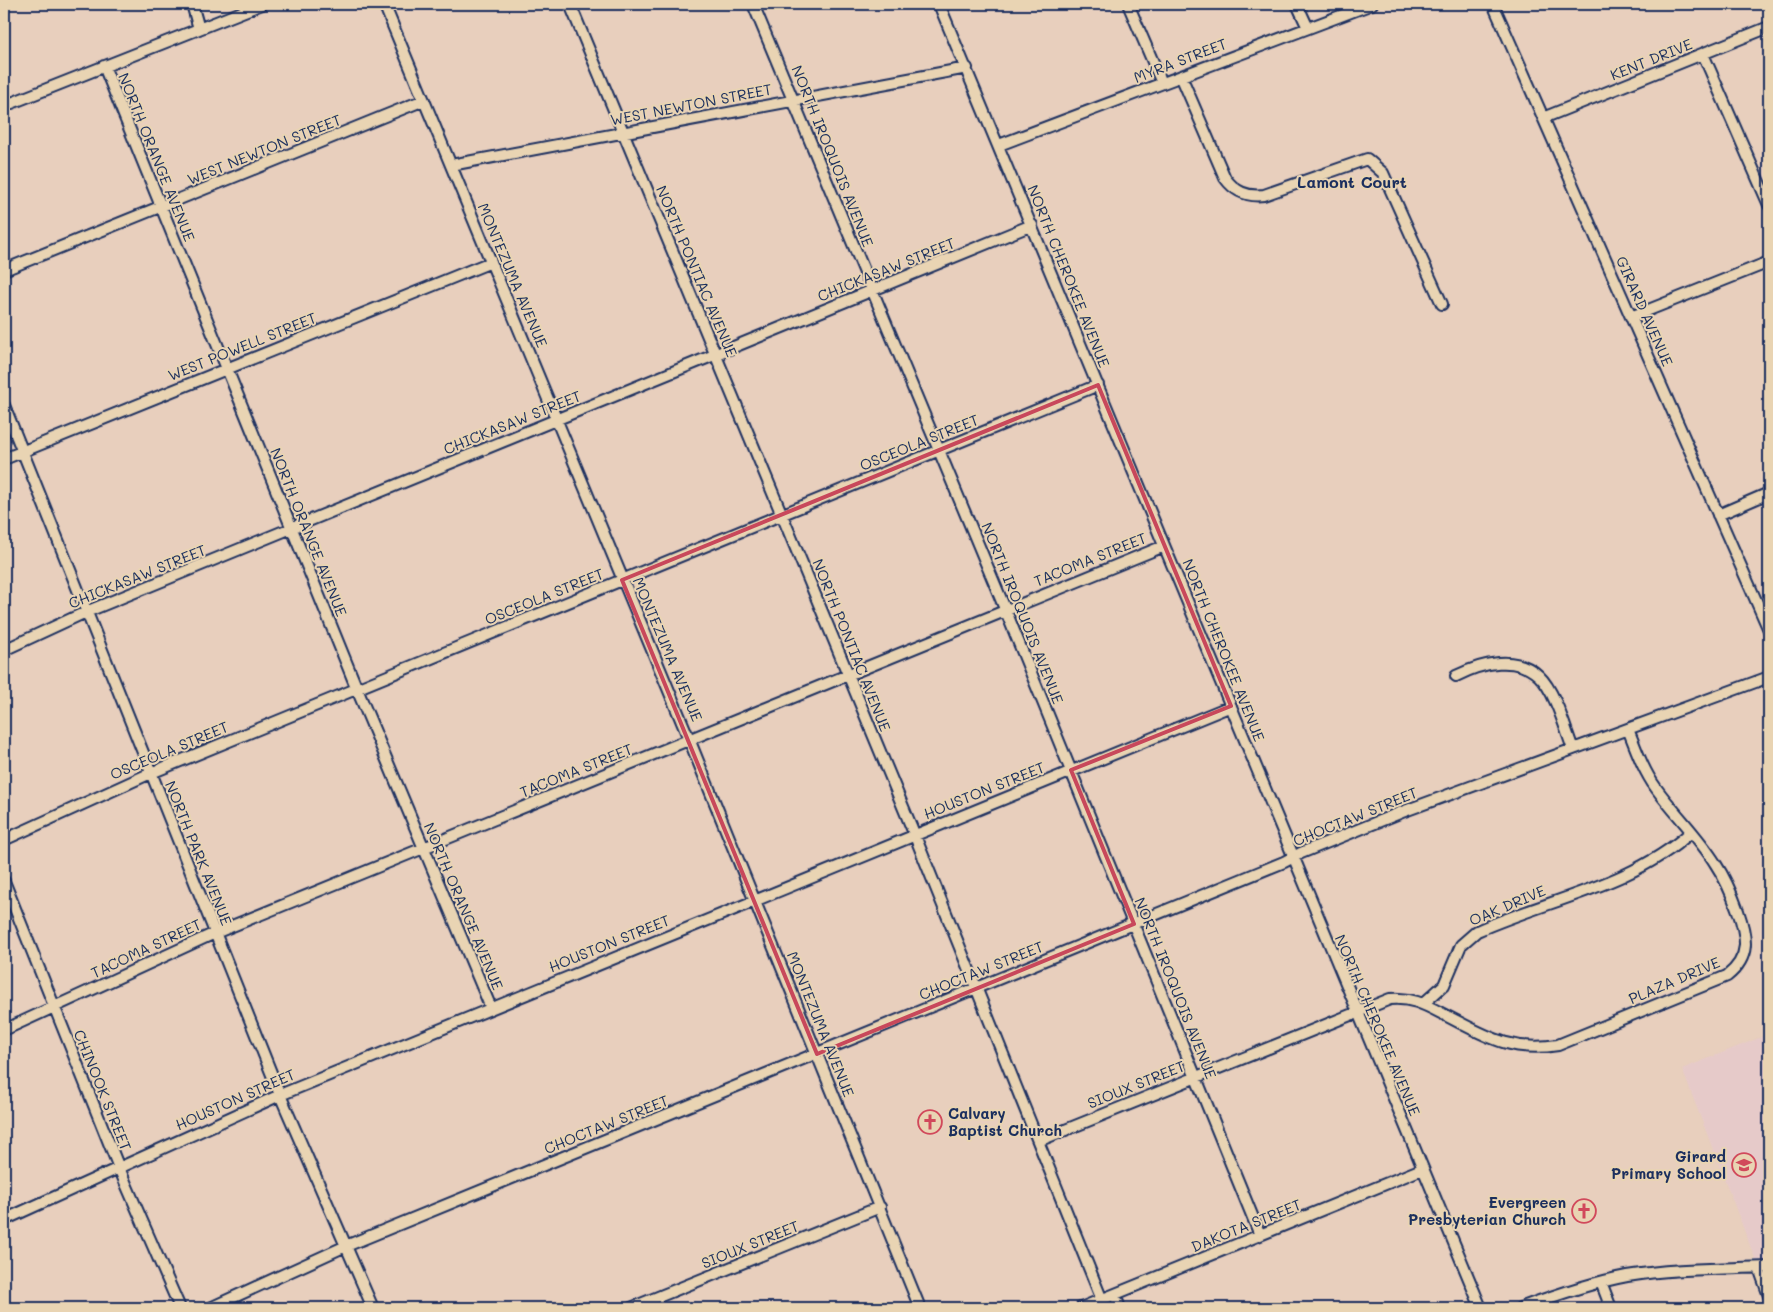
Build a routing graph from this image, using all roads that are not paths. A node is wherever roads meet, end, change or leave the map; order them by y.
1 (192, 4) edge
2 (262, 4) edge
3 (385, 4) edge
4 (570, 4) edge
5 (753, 4) edge
6 (939, 4) edge
7 (1128, 4) edge
8 (1297, 4) edge
9 (1372, 4) edge
10 (1493, 4) edge
11 (1769, 27) edge
12 (1308, 28) junction
13 (199, 29) junction
14 (1703, 54) junction
15 (104, 66) junction
16 (967, 68) junction
17 (1182, 76) junction
18 (1162, 83) junction
19 (424, 100) junction
20 (794, 100) junction
21 (4, 106) edge
22 (1543, 118) junction
23 (623, 132) junction
24 (999, 145) junction
25 (451, 165) junction
26 (1769, 205) edge
27 (160, 207) junction
28 (1032, 225) junction
29 (491, 262) junction
30 (1769, 262) edge
31 (4, 270) edge
32 (872, 291) junction
33 (1442, 304) dead end
34 (1631, 317) junction
35 (716, 355) junction
36 (226, 369) junction
37 (1098, 385) junction
38 (4, 405) edge
39 (557, 419) junction
40 (939, 450) junction
41 (22, 451) junction
42 (4, 459) edge
43 (1769, 494) edge
44 (783, 515) junction
45 (1718, 515) junction
46 (292, 528) junction
47 (1164, 546) junction
48 (622, 580) junction
49 (1005, 610) junction
50 (86, 612) junction
51 (1769, 630) edge
52 (4, 650) edge
53 (848, 674) junction
54 (1456, 676) dead end
55 (1769, 677) edge
56 (357, 689) junction
57 (1230, 706) junction
58 (1628, 729) junction
59 (690, 739) junction
60 (1573, 749) junction
61 (1071, 770) junction
62 (151, 773) junction
63 (1691, 832) junction
64 (914, 834) junction
65 (4, 840) edge
66 (424, 849) junction
67 (1293, 857) junction
68 (4, 881) edge
69 (754, 900) junction
70 (1134, 924) junction
71 (215, 933) junction
72 (977, 988) junction
73 (1423, 1004) junction
74 (54, 1007) junction
75 (491, 1008) junction
76 (1357, 1012) junction
77 (4, 1030) edge
78 (817, 1054) junction
79 (1196, 1076) junction
80 (280, 1095) junction
81 (1038, 1140) junction
82 (118, 1168) junction
83 (1422, 1169) junction
84 (880, 1207) junction
85 (4, 1220) edge
86 (1260, 1235) junction
87 (346, 1246) junction
88 (1764, 1267) edge
89 (1601, 1282) junction
90 (1115, 1295) junction
91 (1769, 1296) edge
92 (1102, 1300) junction
93 (180, 1308) edge
94 (210, 1308) edge
95 (373, 1308) edge
96 (631, 1308) edge
97 (920, 1308) edge
98 (1081, 1308) edge
99 (1120, 1308) edge
100 (1480, 1308) edge
101 (1520, 1308) edge
102 (1611, 1308) edge

1 - 13 street
2 - 13 street
3 - 19 street, MONTEZUMA AVENUE
4 - 23 street, NORTH PONTIAC AVENUE
5 - 20 street, NORTH IROQUOIS AVENUE
6 - 16 street, NORTH CHEROKEE AVENUE
7 - 18 street
8 - 12 street
9 - 12 street, MYRA STREET
10 - 22 street, GIRARD AVENUE
11 - 14 street, KENT DRIVE
12 - 17 street, MYRA STREET
13 - 15 street
14 - 22 street, KENT DRIVE
14 - 26 street
15 - 21 street
15 - 27 street, NORTH ORANGE AVENUE
16 - 20 street, WEST NEWTON STREET
16 - 24 street, NORTH CHEROKEE AVENUE
17 - 18 street, MYRA STREET
17 - 33 street
18 - 24 street, MYRA STREET
19 - 25 street, MONTEZUMA AVENUE
19 - 27 street, WEST NEWTON STREET
20 - 23 street, WEST NEWTON STREET
20 - 32 street, NORTH IROQUOIS AVENUE
22 - 34 street, GIRARD AVENUE
23 - 25 street, WEST NEWTON STREET
23 - 35 street, NORTH PONTIAC AVENUE
24 - 28 street, NORTH CHEROKEE AVENUE
25 - 29 street, MONTEZUMA AVENUE
27 - 31 street, WEST NEWTON STREET
27 - 36 street, NORTH ORANGE AVENUE
28 - 32 street, CHICKASAW STREET
28 - 37 street, NORTH CHEROKEE AVENUE
29 - 36 street, WEST POWELL STREET
29 - 39 street, MONTEZUMA AVENUE
30 - 34 street
32 - 35 street, CHICKASAW STREET
32 - 40 street, NORTH IROQUOIS AVENUE
34 - 45 street, GIRARD AVENUE
35 - 39 street, CHICKASAW STREET
35 - 44 street, NORTH PONTIAC AVENUE
36 - 41 street, WEST POWELL STREET
36 - 46 street, NORTH ORANGE AVENUE
37 - 40 street, OSCEOLA STREET
37 - 47 street, NORTH CHEROKEE AVENUE
38 - 41 street, NORTH PARK AVENUE
39 - 46 street, CHICKASAW STREET
39 - 48 street, MONTEZUMA AVENUE
40 - 44 street, OSCEOLA STREET
40 - 49 street, NORTH IROQUOIS AVENUE
41 - 42 street, WEST POWELL STREET
41 - 50 street, NORTH PARK AVENUE
43 - 45 street
44 - 48 street, OSCEOLA STREET
44 - 53 street, NORTH PONTIAC AVENUE
45 - 51 street, GIRARD AVENUE
46 - 50 street, CHICKASAW STREET
46 - 56 street, NORTH ORANGE AVENUE
47 - 49 street, TACOMA STREET
47 - 57 street, NORTH CHEROKEE AVENUE
48 - 56 street, OSCEOLA STREET
48 - 59 street, MONTEZUMA AVENUE
49 - 53 street, TACOMA STREET
49 - 61 street, NORTH IROQUOIS AVENUE
50 - 52 street, CHICKASAW STREET
50 - 62 street, NORTH PARK AVENUE
53 - 59 street, TACOMA STREET
53 - 64 street, NORTH PONTIAC AVENUE
54 - 60 street
55 - 58 street, CHOCTAW STREET
56 - 62 street, OSCEOLA STREET
56 - 66 street, NORTH ORANGE AVENUE
57 - 61 street, HOUSTON STREET
57 - 67 street, NORTH CHEROKEE AVENUE
58 - 60 street, CHOCTAW STREET
58 - 63 street, PLAZA DRIVE
59 - 66 street, TACOMA STREET
59 - 69 street, MONTEZUMA AVENUE
60 - 67 street, CHOCTAW STREET
61 - 64 street, HOUSTON STREET
61 - 70 street, NORTH IROQUOIS AVENUE
62 - 65 street, OSCEOLA STREET
62 - 71 street, NORTH PARK AVENUE
63 - 73 street, OAK DRIVE
63 - 73 street, PLAZA DRIVE
64 - 69 street, HOUSTON STREET
64 - 72 street, NORTH PONTIAC AVENUE
66 - 71 street, TACOMA STREET
66 - 75 street, NORTH ORANGE AVENUE
67 - 70 street, CHOCTAW STREET
67 - 76 street, NORTH CHEROKEE AVENUE
68 - 74 street, CHINOOK STREET
69 - 75 street, HOUSTON STREET
69 - 78 street, MONTEZUMA AVENUE
70 - 72 street, CHOCTAW STREET
70 - 79 street, NORTH IROQUOIS AVENUE
71 - 74 street, TACOMA STREET
71 - 80 street, NORTH PARK AVENUE
72 - 78 street, CHOCTAW STREET
72 - 81 street, NORTH PONTIAC AVENUE
73 - 76 street
74 - 77 street, TACOMA STREET
74 - 82 street, CHINOOK STREET
75 - 80 street, HOUSTON STREET
76 - 79 street, SIOUX STREET
76 - 83 street, NORTH CHEROKEE AVENUE
78 - 84 street, MONTEZUMA AVENUE
78 - 87 street, CHOCTAW STREET
79 - 81 street, SIOUX STREET
79 - 86 street, NORTH IROQUOIS AVENUE
80 - 82 street, HOUSTON STREET
80 - 87 street, NORTH PARK AVENUE
81 - 92 street, NORTH PONTIAC AVENUE
82 - 85 street, HOUSTON STREET
82 - 93 street, CHINOOK STREET
83 - 86 street, DAKOTA STREET
83 - 100 street, NORTH CHEROKEE AVENUE
84 - 96 street, SIOUX STREET
84 - 97 street, MONTEZUMA AVENUE
86 - 90 street, DAKOTA STREET
87 - 94 street, CHOCTAW STREET
87 - 95 street, NORTH PARK AVENUE
88 - 89 street
88 - 91 street
89 - 101 street
89 - 102 street
90 - 92 street, DAKOTA STREET
90 - 99 street
92 - 98 street, DAKOTA STREET

